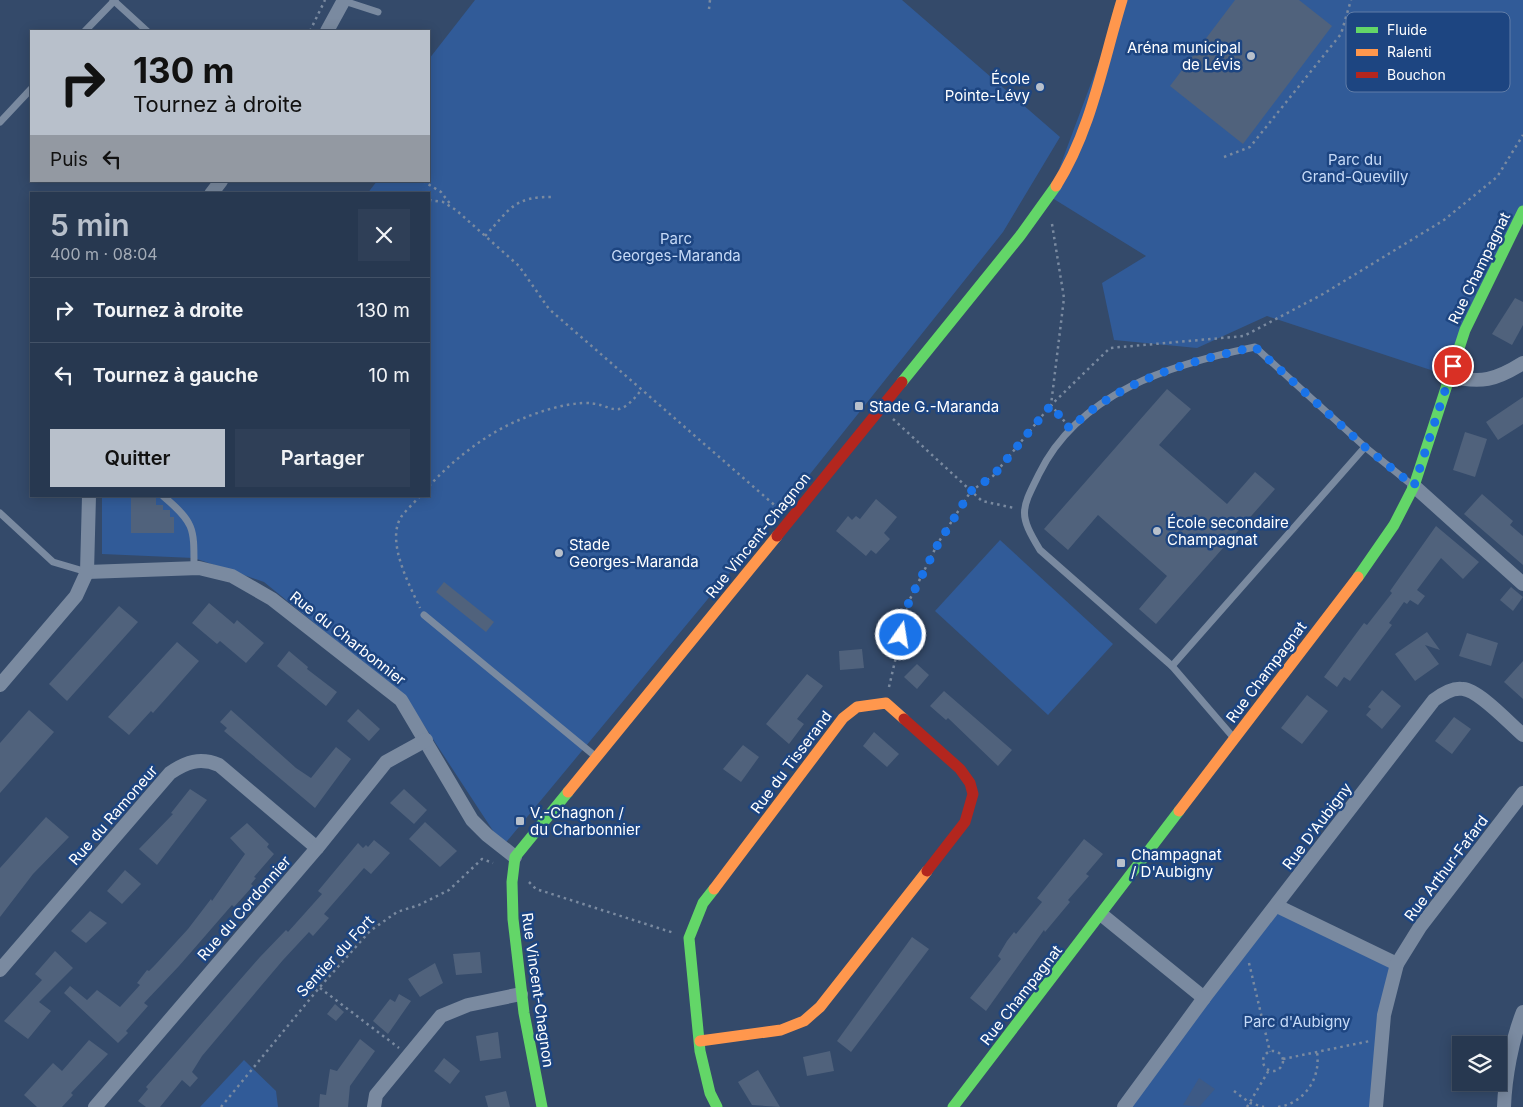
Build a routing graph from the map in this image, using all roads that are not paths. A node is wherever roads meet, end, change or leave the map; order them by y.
1 (114, 0) edge
2 (344, 0) edge
3 (1122, 0) edge
4 (378, 12) dead end
5 (87, 30) edge
6 (146, 30) edge
7 (329, 30) edge
8 (30, 90) edge
9 (0, 122) edge
10 (221, 182) edge
11 (213, 192) edge
12 (1523, 211) edge
13 (1523, 363) edge
14 (1449, 376) junction
15 (1365, 447) junction
16 (1414, 486) junction
17 (89, 497) edge
18 (165, 497) edge
19 (0, 512) edge
20 (194, 568) junction
21 (87, 572) junction
22 (1523, 584) edge
23 (424, 615) road end
24 (1172, 666) junction
25 (0, 685) edge
26 (1523, 735) edge
27 (1234, 738) junction
28 (426, 740) junction
29 (596, 757) junction
30 (1523, 793) edge
31 (317, 848) junction
32 (515, 857) junction
33 (1277, 906) junction
34 (1102, 915) junction
35 (1397, 964) junction
36 (0, 970) edge
37 (521, 994) junction
38 (1204, 998) junction
39 (1523, 1012) edge
40 (700, 1041) junction
41 (1519, 1052) edge
42 (95, 1107) edge
43 (374, 1107) edge
44 (542, 1107) edge
45 (717, 1107) edge
46 (953, 1107) edge
47 (1124, 1107) edge
48 (1376, 1107) edge
49 (1504, 1107) edge

1 - 5 lane
1 - 6 lane
2 - 4 lane
2 - 7 street
3 - 29 street, Rue Vincent-Chagnon
8 - 9 lane
10 - 11 street
12 - 14 street, Rue Champagnat
13 - 14 street
14 - 16 street, Rue Champagnat
15 - 16 lane
15 - 24 lane
15 - 24 lane
16 - 22 street
16 - 27 street, Rue Champagnat
17 - 21 street
18 - 20 lane
19 - 21 lane
20 - 21 street, Rue du Charbonnier
20 - 28 street, Rue du Charbonnier
21 - 25 street
23 - 29 lane
24 - 27 lane
26 - 33 street, Rue D'Aubigny
27 - 34 street, Rue Champagnat
28 - 31 street, Rue du Cordonnier
28 - 32 street, Rue du Charbonnier
29 - 32 street, Rue Vincent-Chagnon
30 - 35 street, Rue Arthur-Fafard
31 - 36 street, Rue du Ramoneur
31 - 42 street, Rue du Cordonnier
32 - 37 street, Rue Vincent-Chagnon
33 - 35 street
33 - 38 street, Rue D'Aubigny
34 - 38 street
34 - 46 street, Rue Champagnat
35 - 48 street, Rue Arthur-Fafard
37 - 43 street
37 - 44 street, Rue Vincent-Chagnon
38 - 47 street, Rue D'Aubigny
39 - 41 street
40 - 40 street, Rue du Tisserand
40 - 45 street, Rue du Tisserand
41 - 49 street

